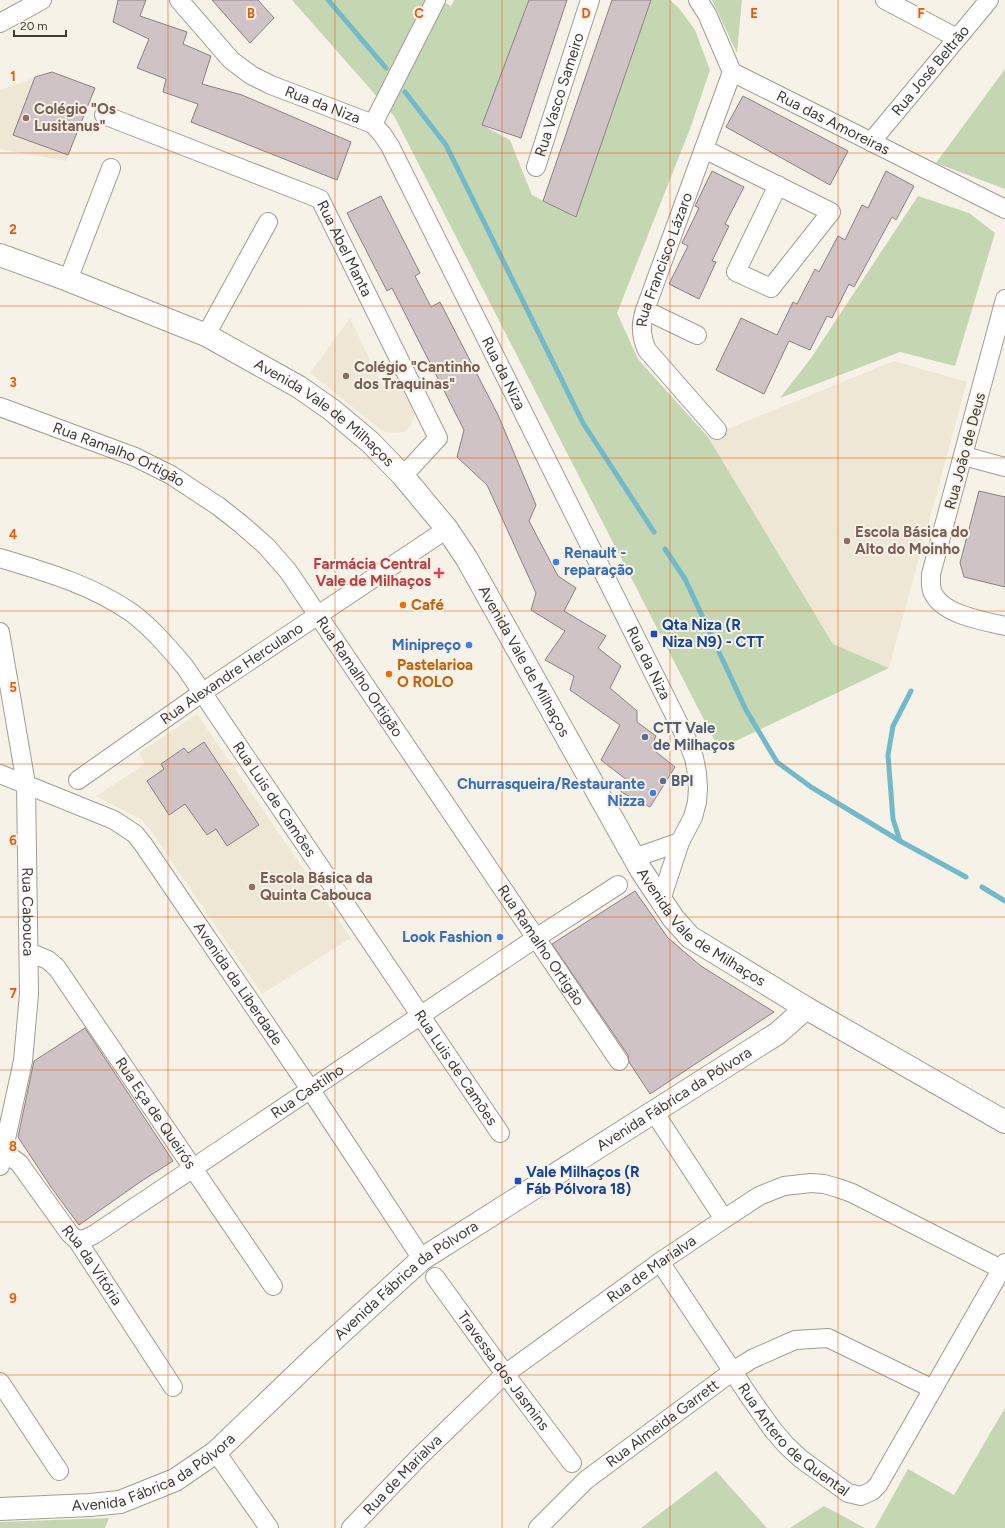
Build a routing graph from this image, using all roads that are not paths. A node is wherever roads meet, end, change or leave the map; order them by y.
1 (42, 0) edge
2 (179, 0) edge
3 (436, 0) edge
4 (590, 0) edge
5 (698, 0) edge
6 (884, 0) edge
7 (989, 0) edge
8 (0, 23) edge
9 (957, 38) junction
10 (732, 72) junction
11 (104, 115) dead end
12 (373, 124) junction
13 (871, 142) junction
14 (704, 149) junction
15 (536, 167) dead end
16 (111, 168) dead end
17 (778, 185) junction
18 (1005, 209) edge
19 (268, 222) dead end
20 (0, 255) edge
21 (68, 280) junction
22 (1005, 300) edge
23 (645, 310) junction
24 (206, 335) junction
25 (697, 335) dead end
26 (1000, 339) edge
27 (0, 407) edge
28 (717, 430) dead end
29 (964, 456) junction
30 (1005, 467) edge
31 (403, 476) junction
32 (447, 529) junction
33 (0, 558) edge
34 (318, 615) junction
35 (1005, 626) edge
36 (0, 632) edge
37 (203, 692) junction
38 (0, 774) edge
39 (78, 780) dead end
40 (26, 784) junction
41 (680, 842) junction
42 (634, 858) junction
43 (618, 885) dead end
44 (661, 900) junction
45 (536, 938) junction
46 (28, 952) junction
47 (806, 1008) junction
48 (422, 1015) junction
49 (619, 1061) dead end
50 (310, 1089) junction
51 (654, 1112) junction
52 (1005, 1122) edge
53 (500, 1133) dead end
54 (1, 1158) edge
55 (193, 1168) junction
56 (724, 1219) junction
57 (77, 1240) junction
58 (422, 1259) junction
59 (660, 1262) junction
60 (1004, 1268) edge
61 (435, 1277) dead end
62 (273, 1286) dead end
63 (733, 1371) junction
64 (505, 1374) junction
65 (0, 1382) edge
66 (173, 1388) dead end
67 (933, 1389) junction
68 (216, 1452) junction
69 (572, 1463) dead end
70 (59, 1471) dead end
71 (0, 1509) edge
72 (269, 1528) edge
73 (351, 1528) edge
74 (538, 1528) edge

1 - 8 street
2 - 12 street, Rua da Niza
3 - 12 street
4 - 15 street, Rua Vasco Sameiro
5 - 10 street
6 - 9 street
7 - 9 street, Rua José Beltrão
9 - 13 street, Rua José Beltrão
10 - 13 street, Rua das Amoreiras
10 - 14 street, Rua Francisco Lázaro
11 - 31 street, Rua Abel Manta
12 - 41 street, Rua da Niza
13 - 18 street, Rua das Amoreiras
14 - 17 street
14 - 23 street, Rua Francisco Lázaro
16 - 21 street
17 - 17 street
19 - 24 street
20 - 21 street, Avenida Vale de Milhaços
21 - 24 street, Avenida Vale de Milhaços
22 - 26 street, Rua João de Deus
23 - 25 street
23 - 28 street, Rua Francisco Lázaro
24 - 31 street, Avenida Vale de Milhaços
26 - 29 street, Rua João de Deus
27 - 34 street, Rua Ramalho Ortigão
29 - 30 street
29 - 35 street, Rua João de Deus
31 - 32 street, Avenida Vale de Milhaços
32 - 34 street, Rua Alexandre Herculano
32 - 42 street, Avenida Vale de Milhaços
33 - 37 street, Rua Luis de Camões
34 - 37 street, Rua Alexandre Herculano
34 - 45 street, Rua Ramalho Ortigão
36 - 40 street, Rua Cabouca
37 - 39 street, Rua Alexandre Herculano
37 - 48 street, Rua Luis de Camões
38 - 40 street, Avenida da Liberdade
40 - 46 street, Rua Cabouca
40 - 50 street, Avenida da Liberdade
41 - 42 street
41 - 44 street, Rua da Niza
42 - 44 street, Avenida Vale de Milhaços
43 - 45 street, Rua Castilho
44 - 47 street, Avenida Vale de Milhaços
45 - 48 street, Rua Castilho
45 - 49 street, Rua Ramalho Ortigão
46 - 54 street, Rua Cabouca
46 - 55 street, Rua Eça de Queirós
47 - 51 street, Avenida Fábrica da Pólvora
47 - 52 street, Avenida Vale de Milhaços
48 - 50 street, Rua Castilho
48 - 53 street, Rua Luis de Camões
50 - 55 street, Rua Castilho
50 - 58 street, Avenida da Liberdade
51 - 56 street
51 - 58 street, Avenida Fábrica da Pólvora
54 - 57 street, Rua da Vitória
55 - 57 street, Rua Castilho
55 - 62 street, Rua Eça de Queirós
56 - 59 street, Rua de Marialva
56 - 60 street, Rua de Marialva
57 - 66 street, Rua da Vitória
58 - 68 street, Avenida Fábrica da Pólvora
59 - 63 street, Rua Antero de Quental
59 - 64 street, Rua de Marialva
60 - 67 street, Rua Antero de Quental
61 - 64 street, Travessa dos Jasmins
63 - 67 street, Rua Almeida Garrett
63 - 67 street, Rua Antero de Quental
63 - 74 street, Rua Almeida Garrett
64 - 69 street, Travessa dos Jasmins
64 - 73 street, Rua de Marialva
65 - 70 street
68 - 71 street, Avenida Fábrica da Pólvora
68 - 72 street

